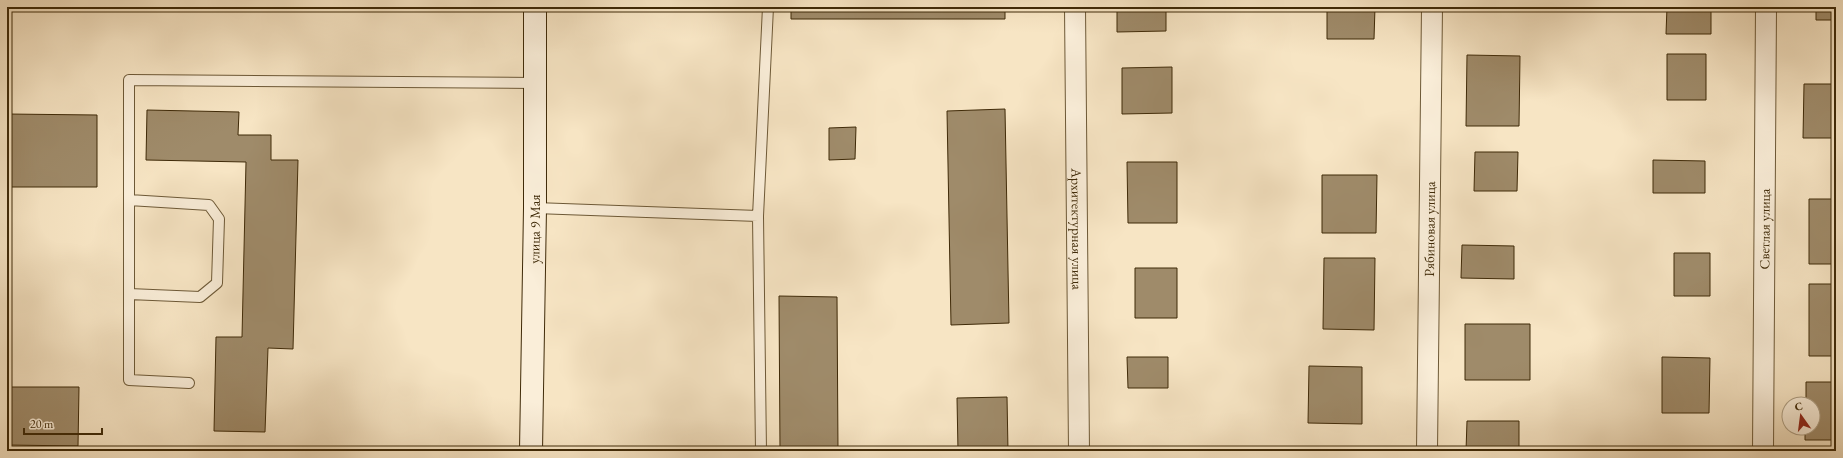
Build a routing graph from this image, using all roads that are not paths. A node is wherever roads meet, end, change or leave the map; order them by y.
1 (535, 7) edge
2 (768, 7) edge
3 (1075, 7) edge
4 (1432, 7) edge
5 (1766, 7) edge
6 (535, 83) junction
7 (129, 200) junction
8 (535, 208) junction
9 (758, 216) junction
10 (129, 294) junction
11 (189, 383) dead end
12 (531, 451) edge
13 (761, 451) edge
14 (1079, 451) edge
15 (1427, 451) edge
16 (1763, 451) edge

1 - 6 main road, улица 9 Мая
2 - 9 lane
3 - 14 street, Архитектурная улица
4 - 15 street, Рябиновая улица
5 - 16 street, Светлая улица
6 - 7 lane
6 - 8 main road, улица 9 Мая
7 - 10 lane
7 - 10 lane
8 - 9 lane
8 - 12 main road, улица 9 Мая
9 - 13 lane
10 - 11 lane

